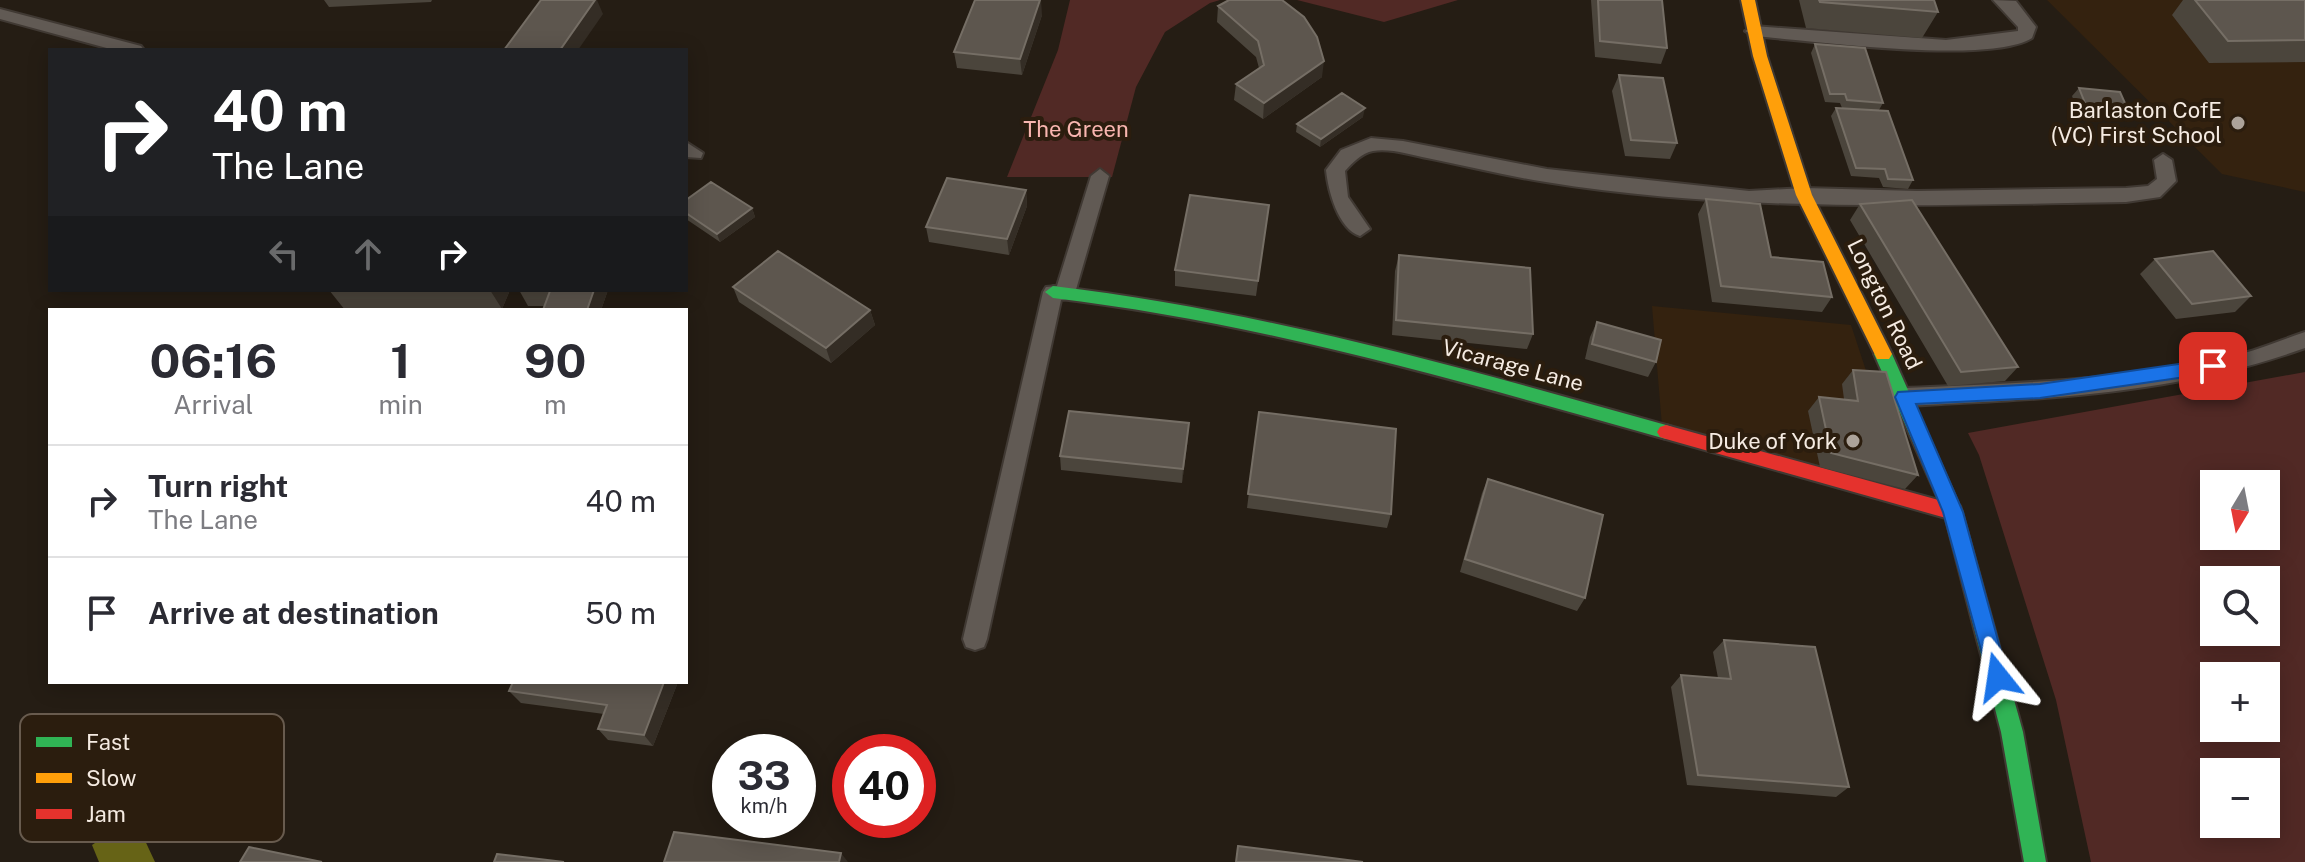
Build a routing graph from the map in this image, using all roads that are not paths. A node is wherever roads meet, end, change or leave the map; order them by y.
1 (1748, 0) edge
2 (2001, 0) edge
3 (0, 14) edge
4 (1754, 31) junction
5 (128, 48) edge
6 (2163, 160) dead end
7 (1100, 176) dead end
8 (1804, 195) junction
9 (1360, 229) dead end
10 (1059, 292) junction
11 (2305, 340) edge
12 (1904, 397) junction
13 (1953, 512) junction
14 (975, 639) dead end
15 (2035, 862) edge

1 - 4 street, Longton Road
2 - 4 lane
3 - 5 lane
4 - 8 street, Longton Road
6 - 8 lane
7 - 10 lane
8 - 9 lane
8 - 12 street, Longton Road
10 - 13 street, Vicarage Lane
10 - 14 lane
11 - 12 lane
12 - 13 street, Longton Road
13 - 15 street, Longton Road

